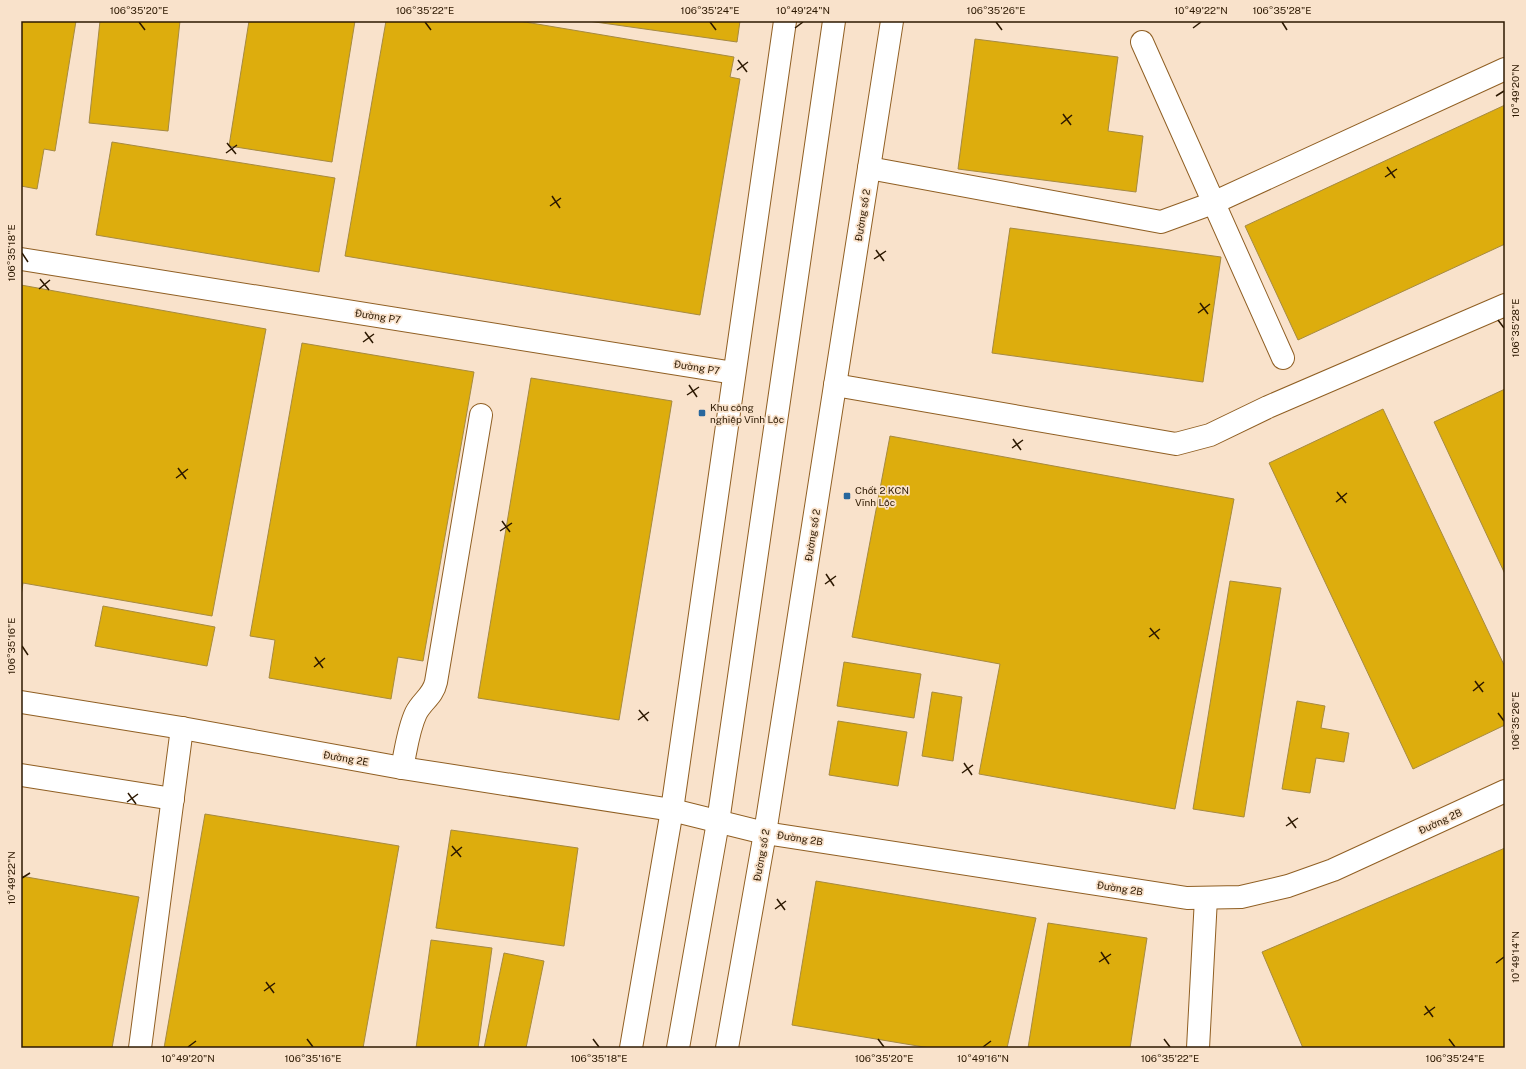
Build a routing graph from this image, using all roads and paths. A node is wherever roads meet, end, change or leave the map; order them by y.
1 (785, 21) edge
2 (834, 21) edge
3 (892, 21) edge
4 (1142, 42) dead end
5 (1505, 69) edge
6 (869, 168) junction
7 (1213, 203) junction
8 (21, 259) edge
9 (1505, 305) edge
10 (1283, 358) dead end
11 (734, 373) junction
12 (835, 385) junction
13 (481, 415) dead end
14 (21, 702) edge
15 (182, 728) junction
16 (402, 768) junction
17 (21, 775) edge
18 (1505, 791) edge
19 (173, 799) junction
20 (672, 810) junction
21 (718, 822) junction
22 (764, 833) junction
23 (1206, 898) junction
24 (140, 1048) edge
25 (630, 1048) edge
26 (678, 1048) edge
27 (727, 1048) edge
28 (1198, 1048) edge

1 - 11 main road
2 - 21 main road
3 - 6 main road, Đường số 2
4 - 7 main road
5 - 7 main road
6 - 7 main road
6 - 12 main road, Đường số 2
7 - 10 main road
8 - 11 main road, Đường P7
9 - 12 main road
11 - 20 main road
12 - 22 main road, Đường số 2
13 - 16 main road
14 - 15 main road, Đường 2E
15 - 16 main road, Đường 2E
15 - 19 main road
16 - 20 main road, Đường 2E
17 - 19 main road
18 - 23 main road, Đường 2B
19 - 24 main road
20 - 21 main road, Đường 2B
20 - 25 main road
21 - 22 main road, Đường 2B
21 - 26 main road
22 - 23 main road, Đường 2B
22 - 27 main road, Đường số 2
23 - 28 main road

